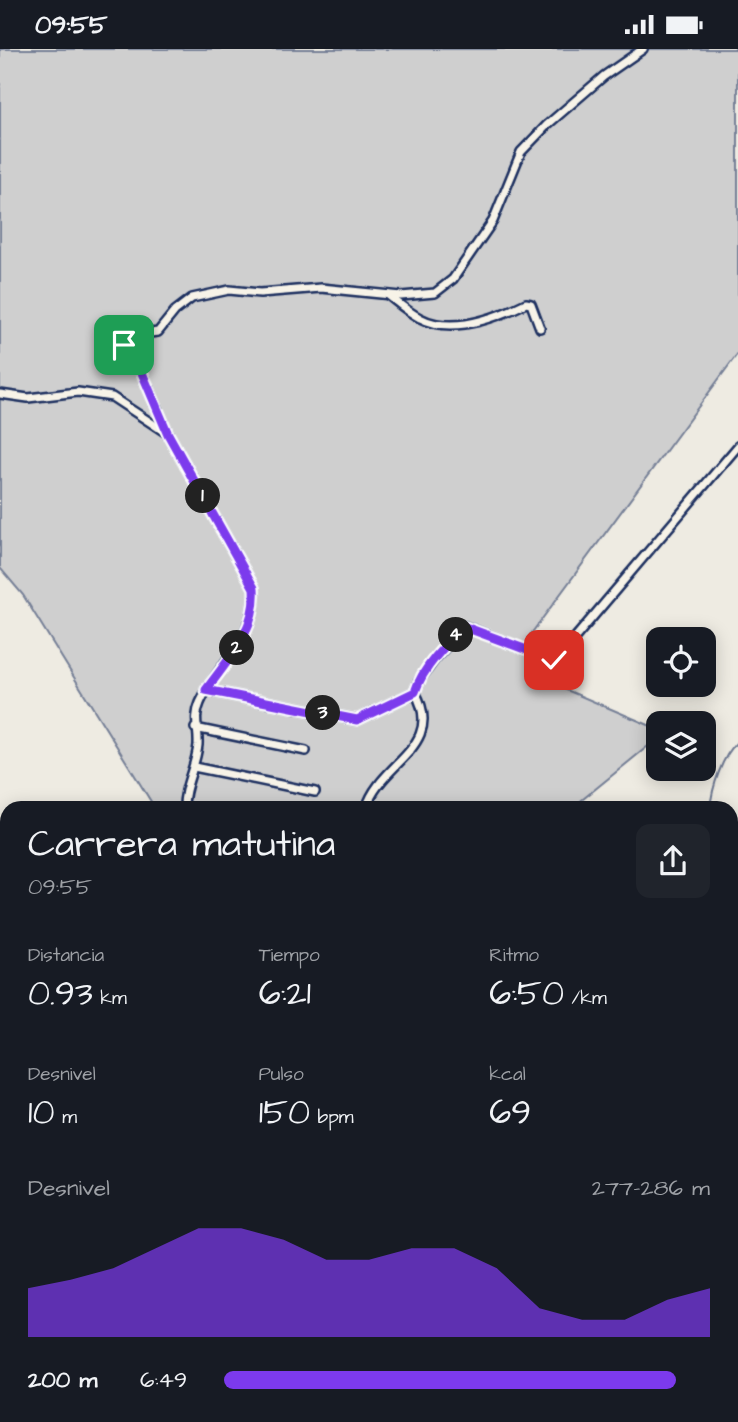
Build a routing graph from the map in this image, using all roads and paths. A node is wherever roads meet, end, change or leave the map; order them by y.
1 (643, 49) edge
2 (386, 294) junction
3 (540, 328) dead end
4 (0, 394) edge
5 (168, 434) junction
6 (738, 446) edge
7 (206, 690) junction
8 (415, 692) junction
9 (195, 728) junction
10 (306, 751) dead end
11 (194, 767) junction
12 (315, 792) dead end
13 (183, 801) edge
14 (371, 801) edge

1 - 2 street
2 - 3 street
2 - 5 street
4 - 5 street
5 - 7 street
6 - 8 street
7 - 8 street
7 - 9 street
8 - 14 street
9 - 10 street
9 - 11 street
11 - 12 street
11 - 13 street

